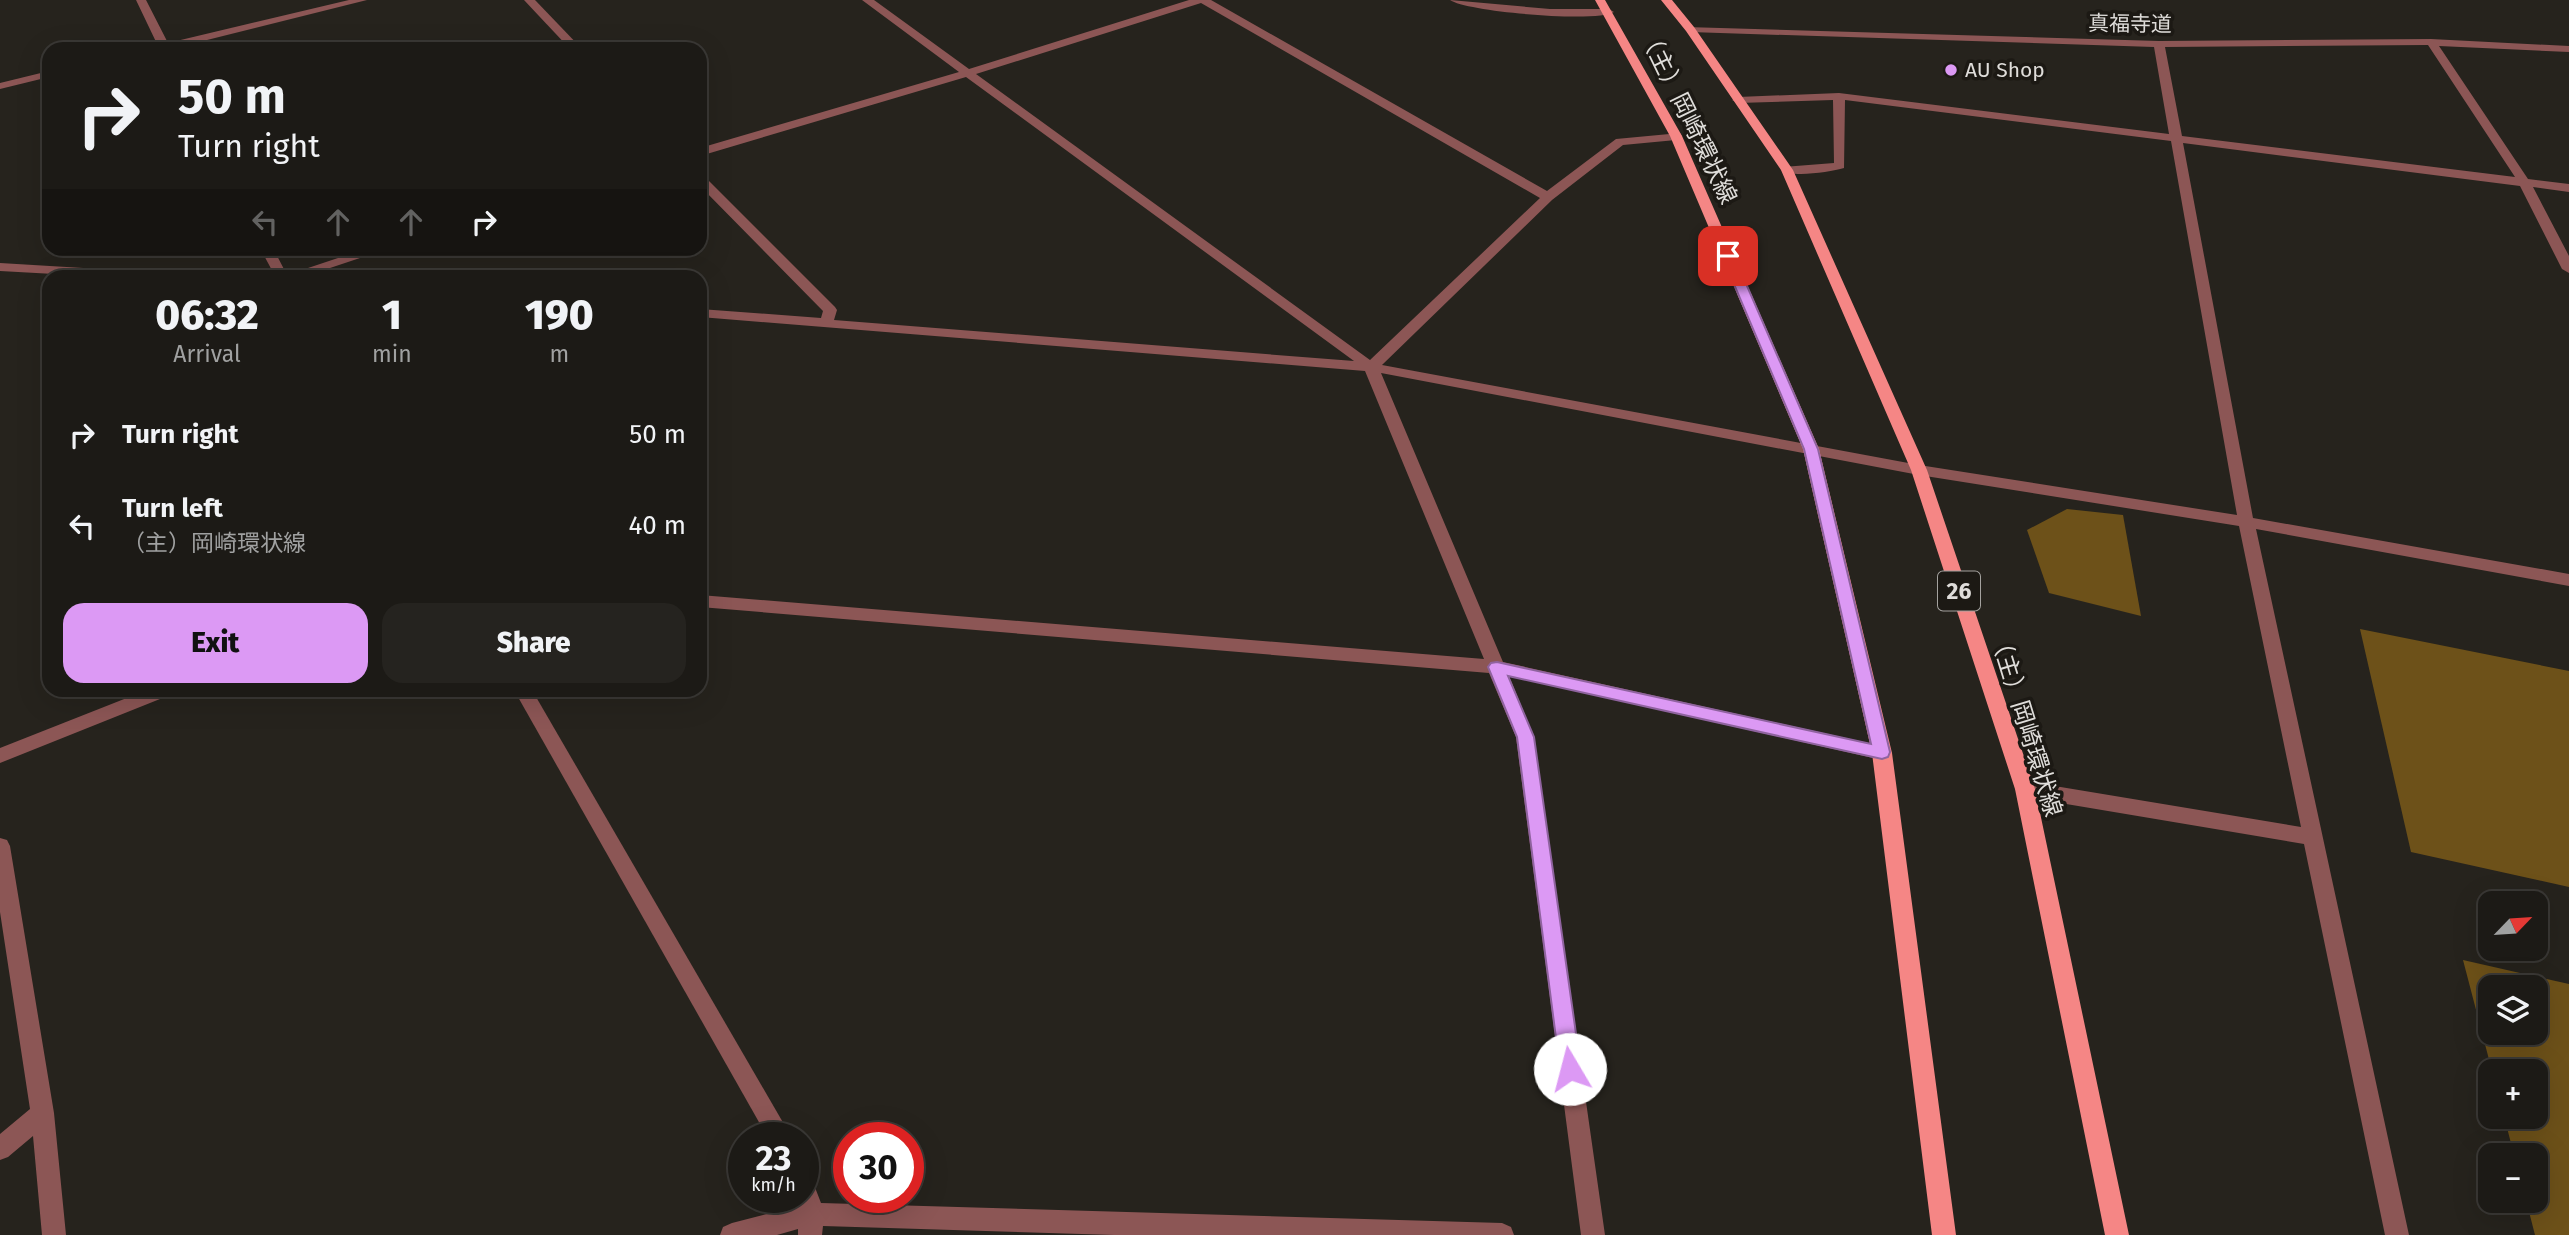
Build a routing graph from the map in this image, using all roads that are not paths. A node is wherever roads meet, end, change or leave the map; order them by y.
1 (141, 0) edge
2 (362, 0) edge
3 (529, 0) edge
4 (867, 0) edge
5 (1201, 0) edge
6 (1455, 0) edge
7 (1666, 0) edge
8 (1604, 6) edge
9 (1690, 29) junction
10 (159, 42) edge
11 (187, 42) edge
12 (569, 42) edge
13 (2431, 42) junction
14 (2159, 44) junction
15 (2569, 49) edge
16 (969, 73) junction
17 (42, 77) edge
18 (0, 86) edge
19 (1839, 96) junction
20 (1738, 100) junction
21 (1676, 136) junction
22 (2176, 140) junction
23 (707, 150) edge
24 (1787, 170) junction
25 (2524, 182) junction
26 (707, 186) edge
27 (2569, 188) edge
28 (1548, 197) junction
29 (358, 256) edge
30 (0, 267) edge
31 (2569, 269) edge
32 (50, 270) edge
33 (312, 270) edge
34 (707, 314) edge
35 (826, 324) junction
36 (1371, 367) junction
37 (1811, 449) junction
38 (1919, 470) junction
39 (2246, 522) junction
40 (2569, 580) edge
41 (707, 602) edge
42 (1497, 667) junction
43 (147, 697) edge
44 (527, 697) edge
45 (1882, 752) junction
46 (0, 756) edge
47 (2025, 789) junction
48 (2312, 836) junction
49 (0, 846) edge
50 (42, 1113) junction
51 (772, 1122) edge
52 (0, 1149) edge
53 (811, 1224) edge
54 (54, 1235) edge
55 (732, 1235) edge
56 (1502, 1235) edge
57 (1593, 1235) edge
58 (1944, 1235) edge
59 (2117, 1235) edge
60 (2397, 1235) edge

1 - 10 street
2 - 11 street
3 - 12 street
4 - 16 street
5 - 16 street
5 - 28 street
6 - 8 street
7 - 9 main road, （主）岡崎環状線 / 26
8 - 21 main road, （主）岡崎環状線
9 - 14 street, 真福寺道
9 - 20 main road, （主）岡崎環状線 / 26
13 - 14 street, 真福寺道
13 - 15 street, 真福寺道
13 - 25 street
14 - 22 street
16 - 23 street
16 - 36 street
17 - 18 street
19 - 20 street
19 - 22 street
19 - 24 street
20 - 24 main road, （主）岡崎環状線 / 26
21 - 28 street
21 - 37 main road, （主）岡崎環状線
22 - 25 street
22 - 39 street
24 - 38 main road, （主）岡崎環状線 / 26
25 - 27 street
25 - 31 street
26 - 35 street
28 - 36 street
29 - 33 street
30 - 32 street
34 - 35 street
35 - 36 street
36 - 37 street
36 - 42 street
37 - 38 street
37 - 45 main road, （主）岡崎環状線
38 - 39 street
38 - 47 main road, （主）岡崎環状線 / 26
39 - 40 street
39 - 48 street
41 - 42 street
42 - 45 street
42 - 57 street
43 - 46 street
44 - 51 street
45 - 58 main road, （主）岡崎環状線
47 - 48 street
47 - 59 main road, （主）岡崎環状線 / 26
48 - 60 street
49 - 50 street
50 - 52 street
50 - 54 street
53 - 55 street
53 - 56 street

